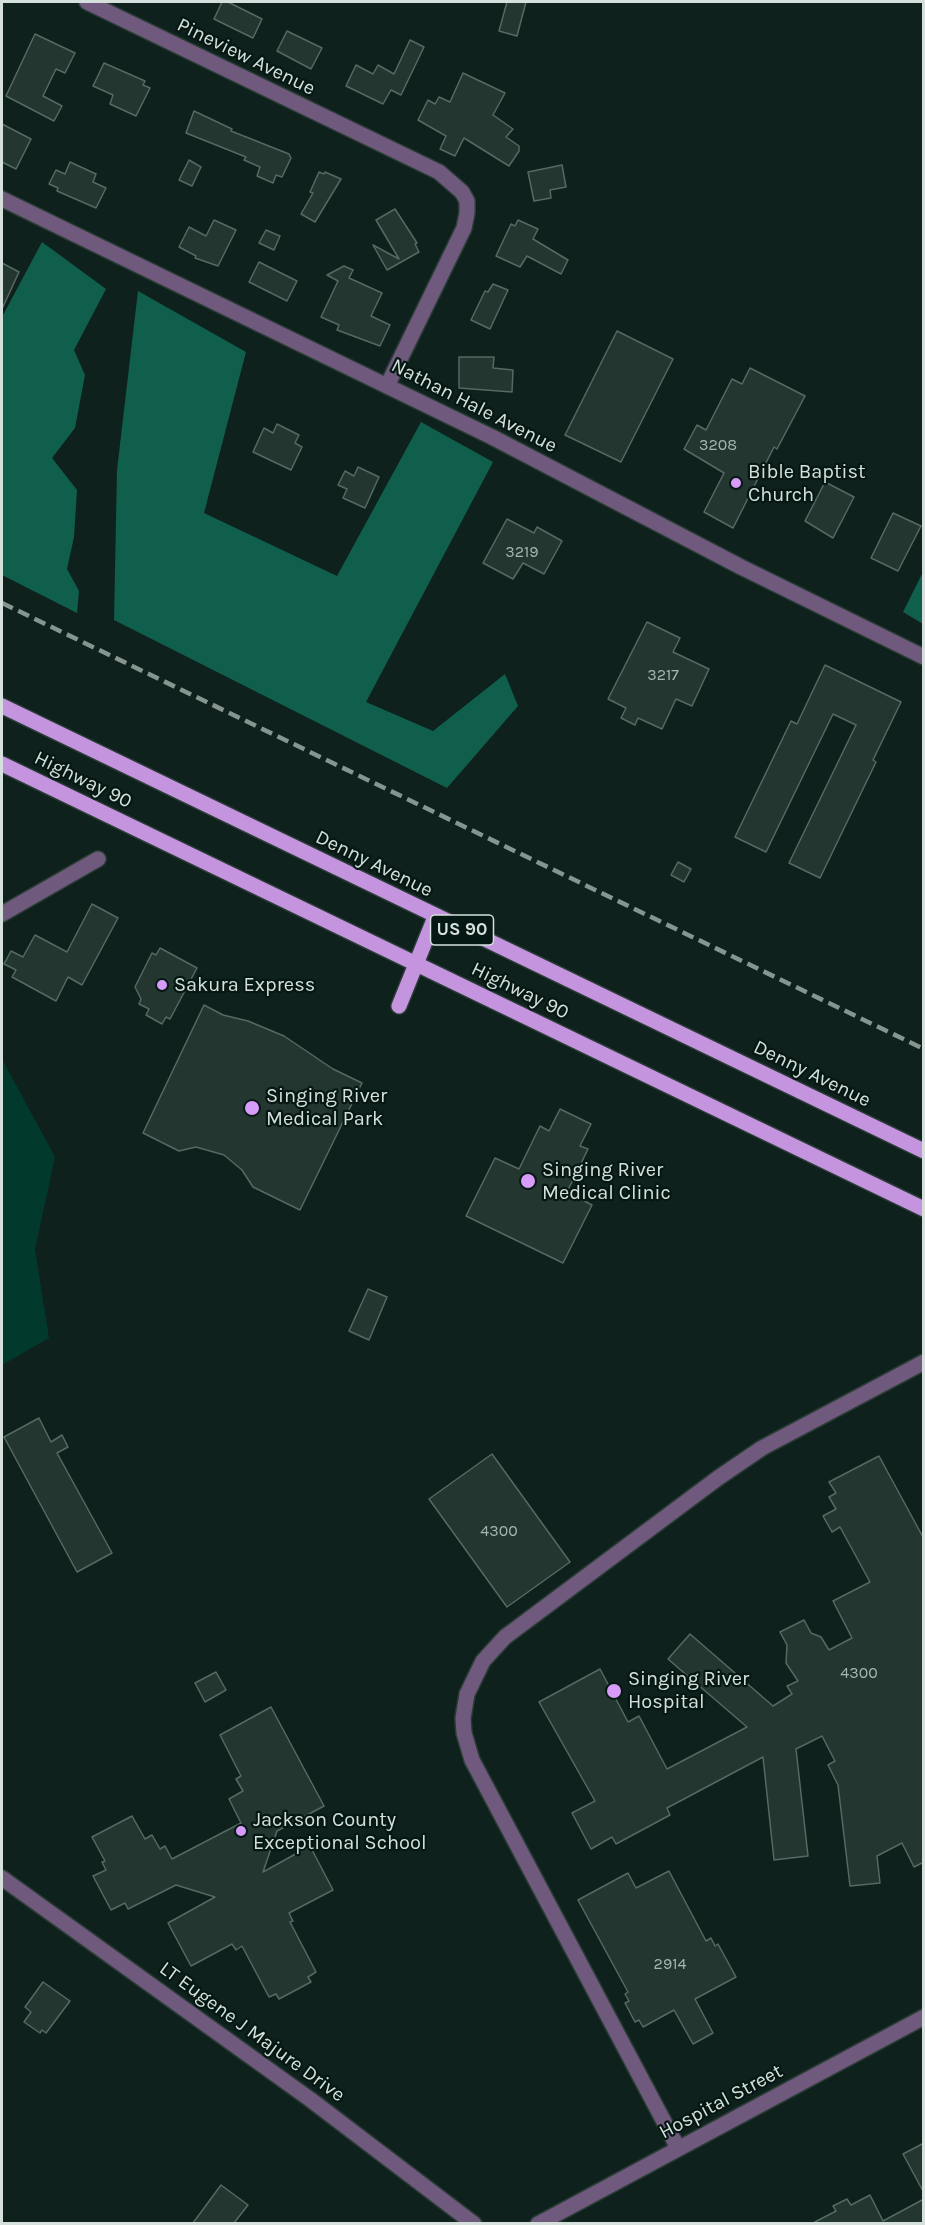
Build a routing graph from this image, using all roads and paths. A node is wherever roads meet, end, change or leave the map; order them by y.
1 (87, 2) edge
2 (2, 199) edge
3 (387, 386) junction
4 (924, 657) edge
5 (2, 706) edge
6 (2, 764) edge
7 (98, 859) dead end
8 (2, 914) edge
9 (435, 916) junction
10 (416, 964) junction
11 (399, 1006) dead end
12 (924, 1151) edge
13 (924, 1209) edge
14 (924, 1362) edge
15 (2, 1878) edge
16 (924, 2017) edge
17 (678, 2148) junction
18 (474, 2223) edge
19 (538, 2223) edge

1 - 3 street, Pineview Avenue
2 - 3 street, Nathan Hale Avenue
3 - 4 street, Nathan Hale Avenue
5 - 9 main road, Denny Avenue / US 90
6 - 10 main road, Highway 90 / US 90
7 - 8 street
9 - 10 main road
9 - 12 main road, Denny Avenue / US 90
10 - 11 main road
10 - 13 main road, Highway 90 / US 90
14 - 17 street
15 - 18 street, LT Eugene J Majure Drive
16 - 17 street, Hospital Street
17 - 19 street, Hospital Street

